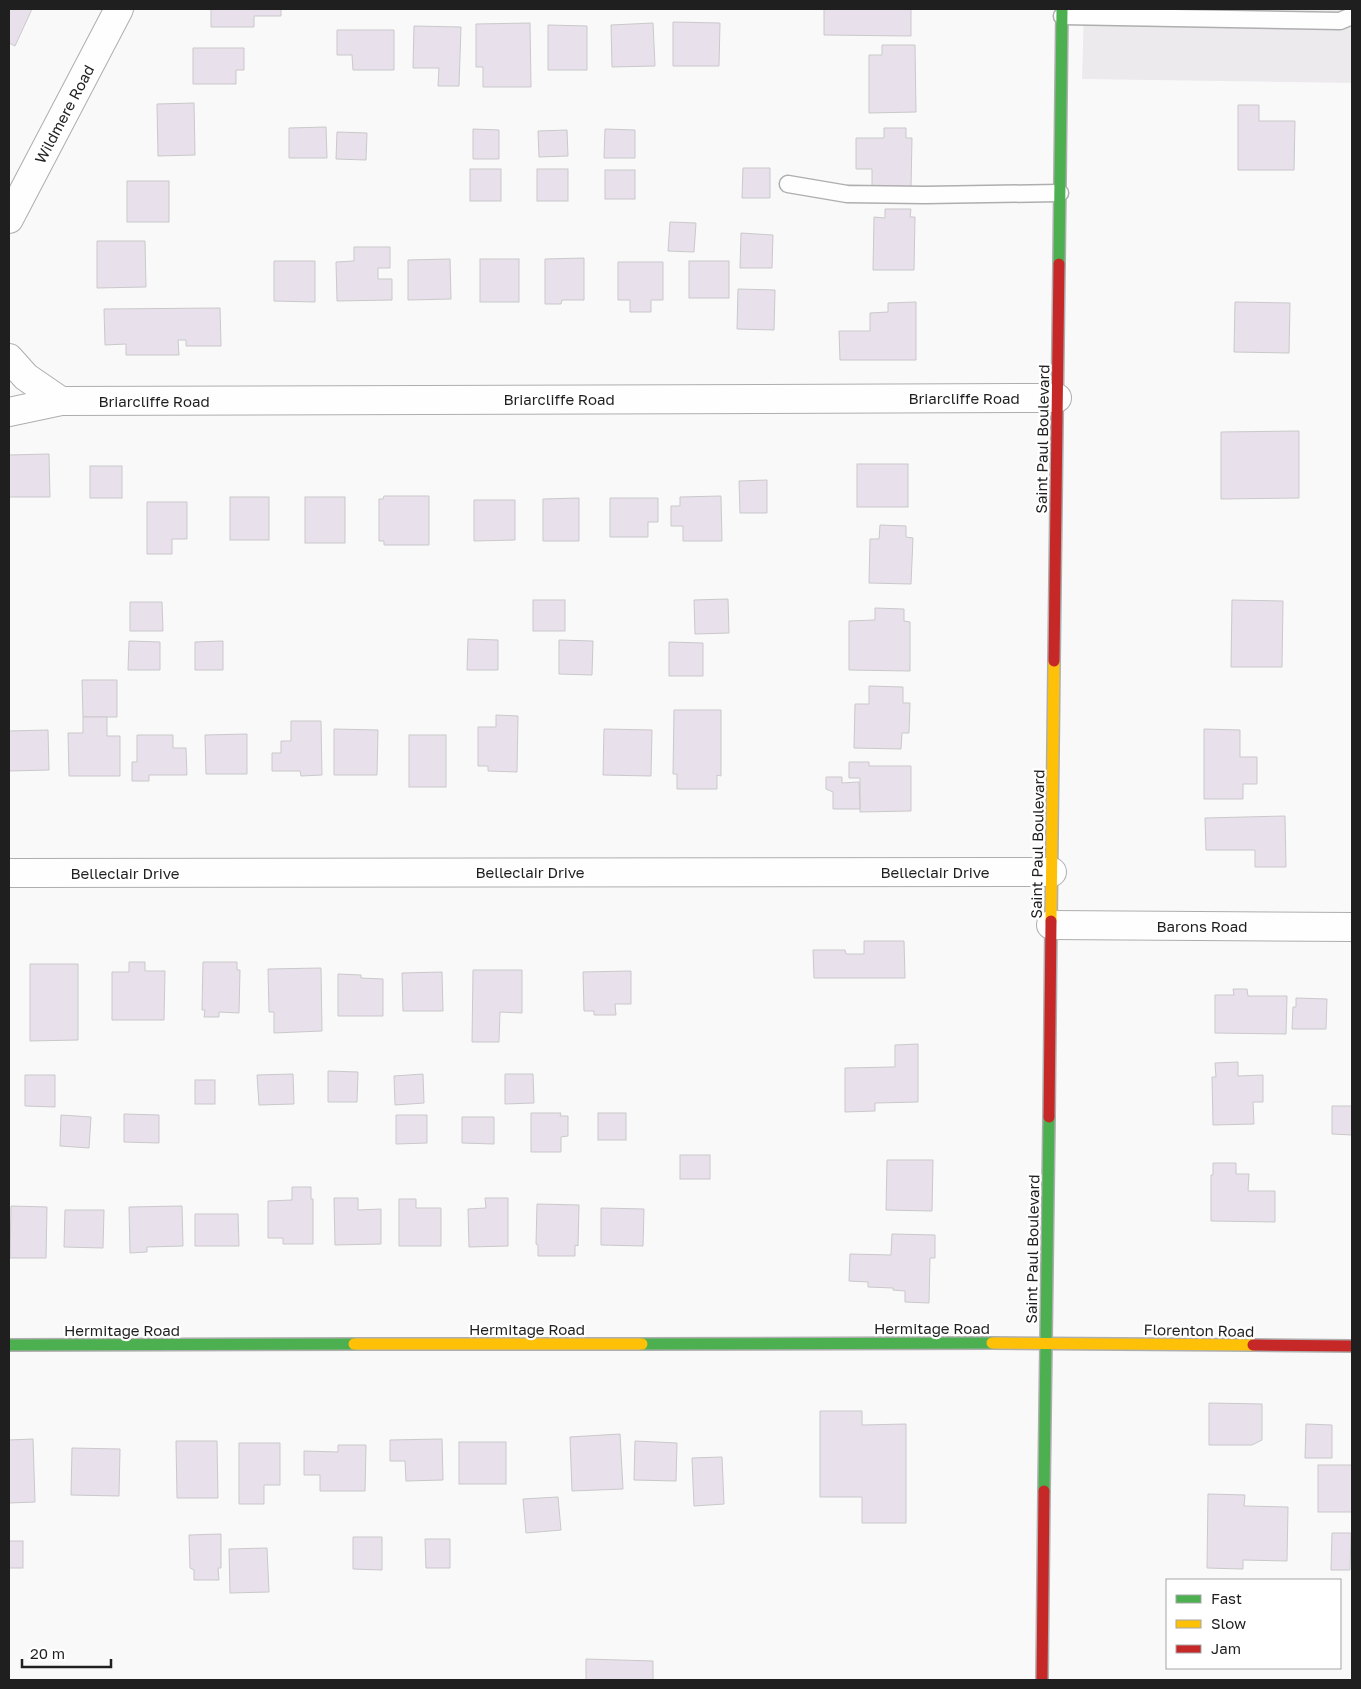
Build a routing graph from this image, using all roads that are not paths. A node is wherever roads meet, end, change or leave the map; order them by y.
1 (118, 9) edge
2 (1062, 12) edge
3 (1352, 16) edge
4 (788, 184) dead end
5 (1060, 193) junction
6 (9, 219) edge
7 (9, 358) edge
8 (1057, 398) junction
9 (61, 401) junction
10 (9, 412) edge
11 (1052, 872) junction
12 (9, 873) edge
13 (1051, 925) junction
14 (1352, 928) edge
15 (1046, 1343) junction
16 (9, 1345) edge
17 (1352, 1346) edge
18 (1042, 1680) edge

1 - 6 street, Wildmere Road
2 - 3 lane
2 - 5 street, Saint Paul Boulevard
4 - 5 lane
5 - 8 street, Saint Paul Boulevard
7 - 9 street
8 - 9 street, Briarcliffe Road
8 - 11 street, Saint Paul Boulevard
9 - 10 street, Briarcliffe Road
11 - 12 street, Belleclair Drive
11 - 13 street, Saint Paul Boulevard
13 - 14 street, Barons Road
13 - 15 street, Saint Paul Boulevard
15 - 16 street, Hermitage Road
15 - 17 street, Florenton Road
15 - 18 street, Saint Paul Boulevard

